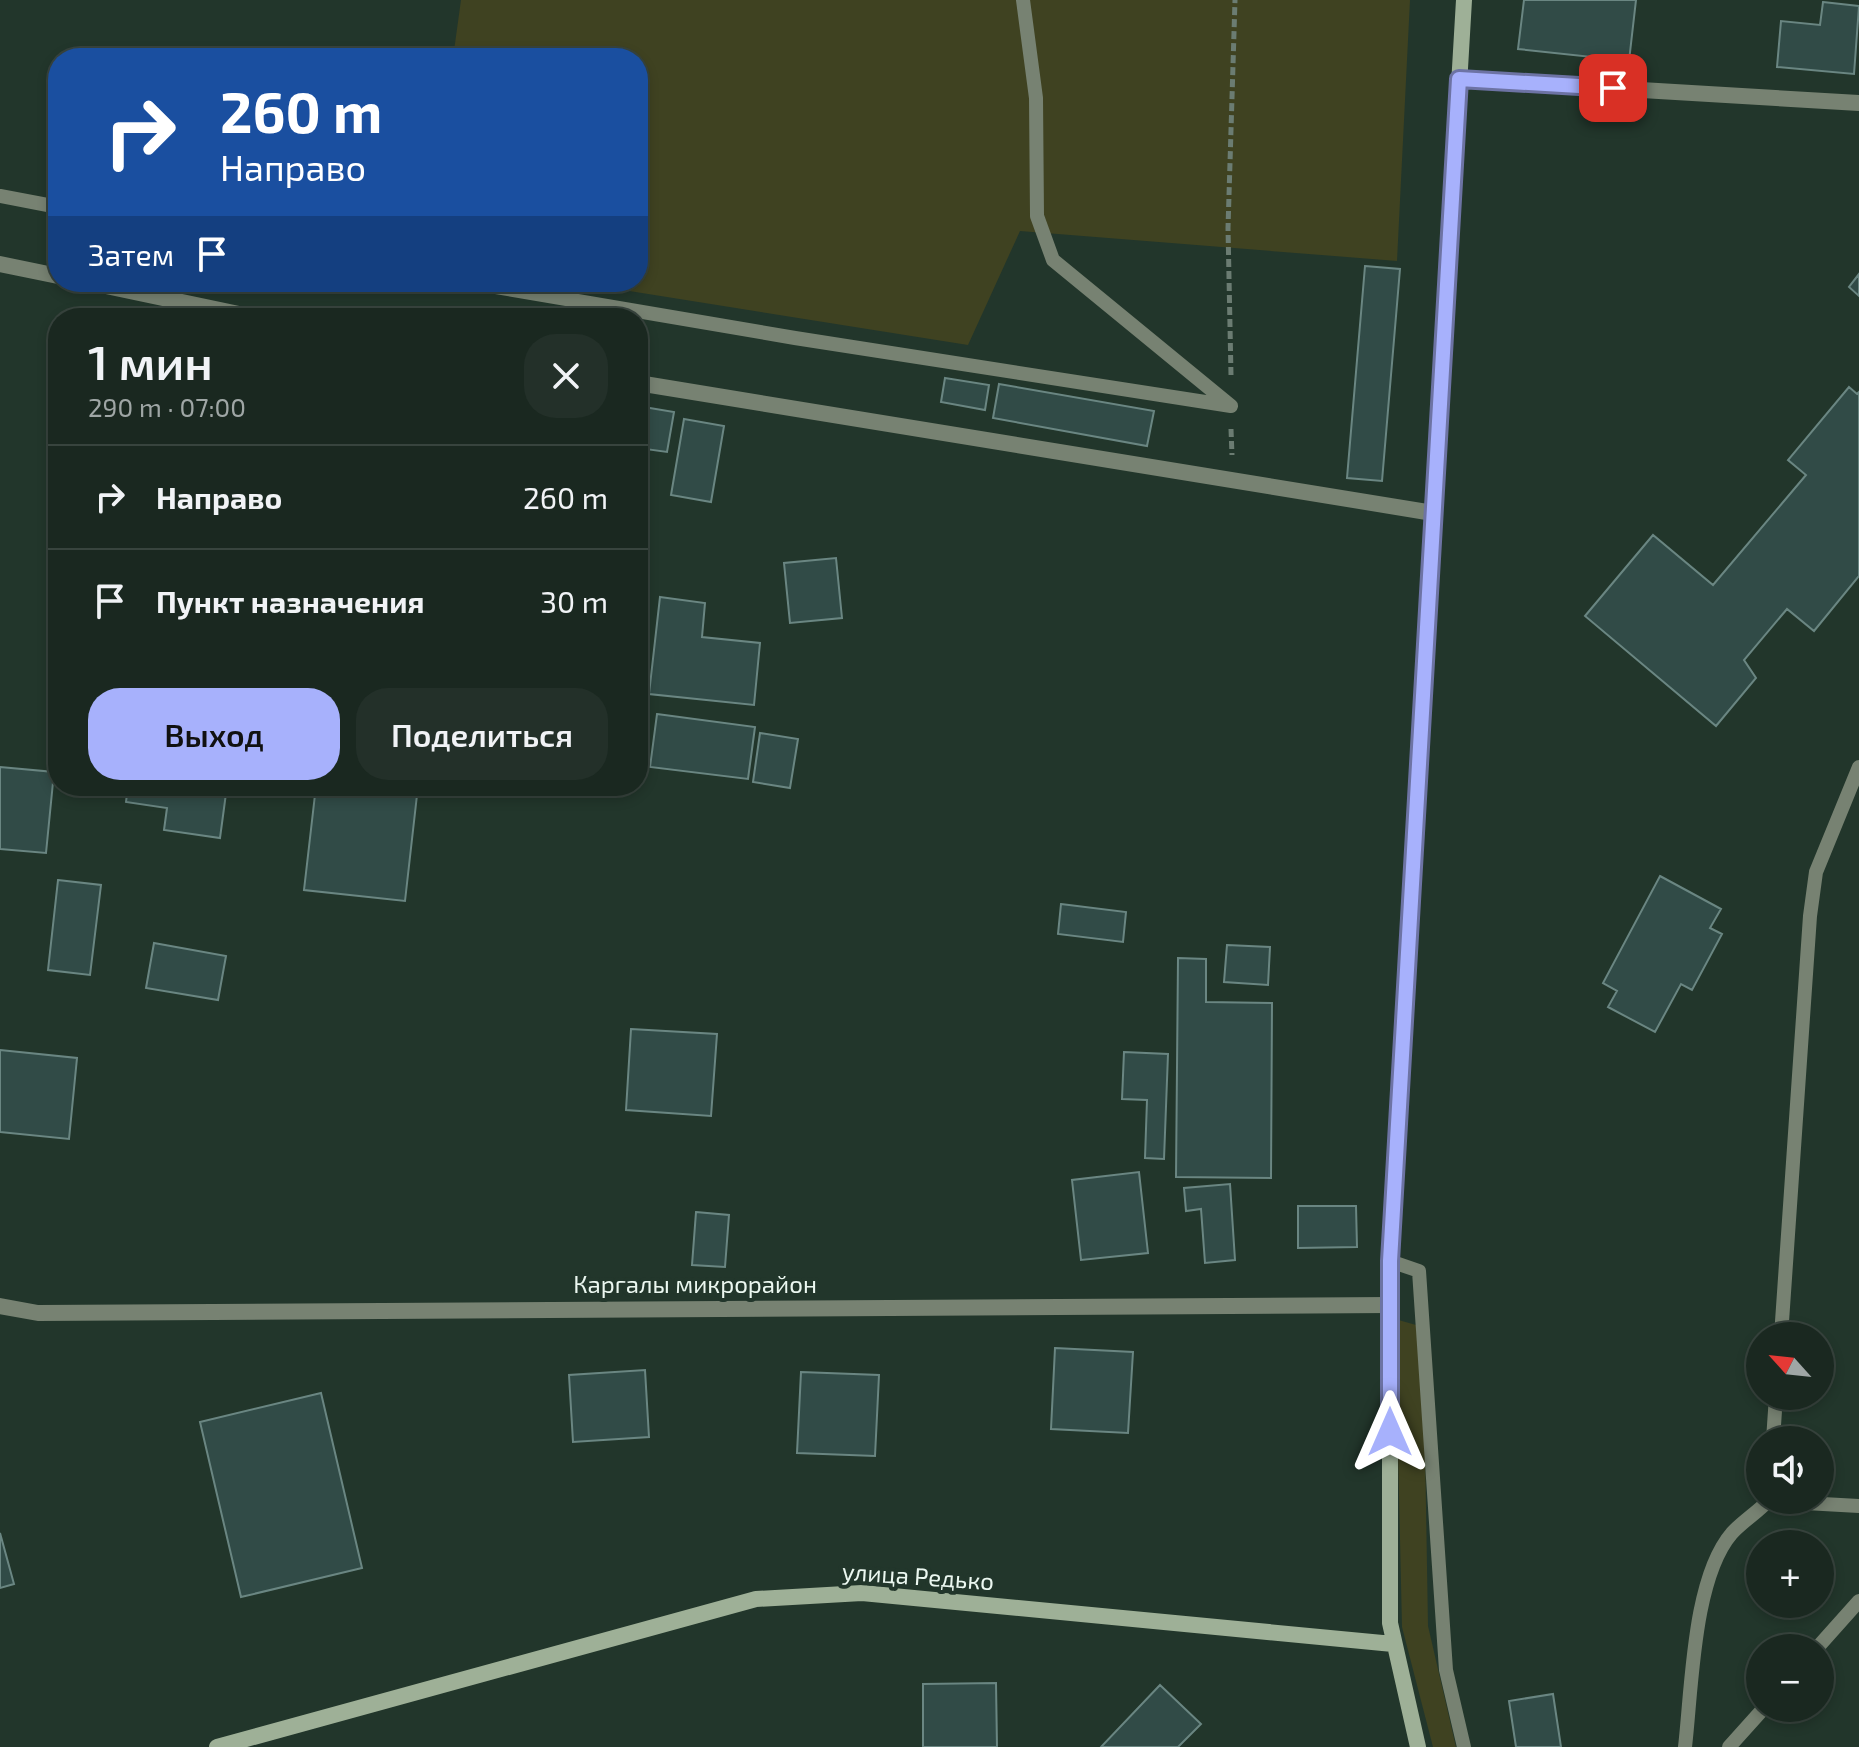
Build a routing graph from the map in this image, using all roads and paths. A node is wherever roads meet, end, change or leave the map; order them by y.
1 (1023, 0) edge
2 (1235, 0) edge
3 (1464, 0) edge
4 (1459, 79) junction
5 (1859, 103) edge
6 (0, 196) edge
7 (48, 205) edge
8 (0, 264) edge
9 (48, 274) edge
10 (134, 292) edge
11 (525, 292) edge
12 (210, 308) edge
13 (619, 308) edge
14 (648, 313) edge
15 (648, 385) edge
16 (1231, 406) junction
17 (1232, 480) junction
18 (1433, 513) junction
19 (1859, 767) edge
20 (1390, 1261) junction
21 (1390, 1305) junction
22 (0, 1306) edge
23 (1782, 1322) edge
24 (1834, 1504) edge
25 (1859, 1506) edge
26 (1753, 1514) edge
27 (1859, 1601) edge
28 (1830, 1634) edge
29 (1393, 1644) junction
30 (1751, 1722) edge
31 (217, 1747) edge
32 (1418, 1747) edge
33 (1464, 1747) edge
34 (1685, 1747) edge
35 (1729, 1747) edge

1 - 16 lane
2 - 16 path
3 - 4 street
4 - 5 street
4 - 18 street
6 - 7 lane
8 - 9 street
10 - 12 street
11 - 13 lane
14 - 16 lane
15 - 17 street
16 - 17 path
17 - 18 street
18 - 20 street
19 - 23 lane
20 - 21 street
20 - 33 lane
21 - 22 street, Каргалы микрорайон
21 - 29 street
24 - 25 lane
26 - 34 lane
27 - 28 lane
29 - 31 street, улица Редько
29 - 32 street
30 - 35 lane

